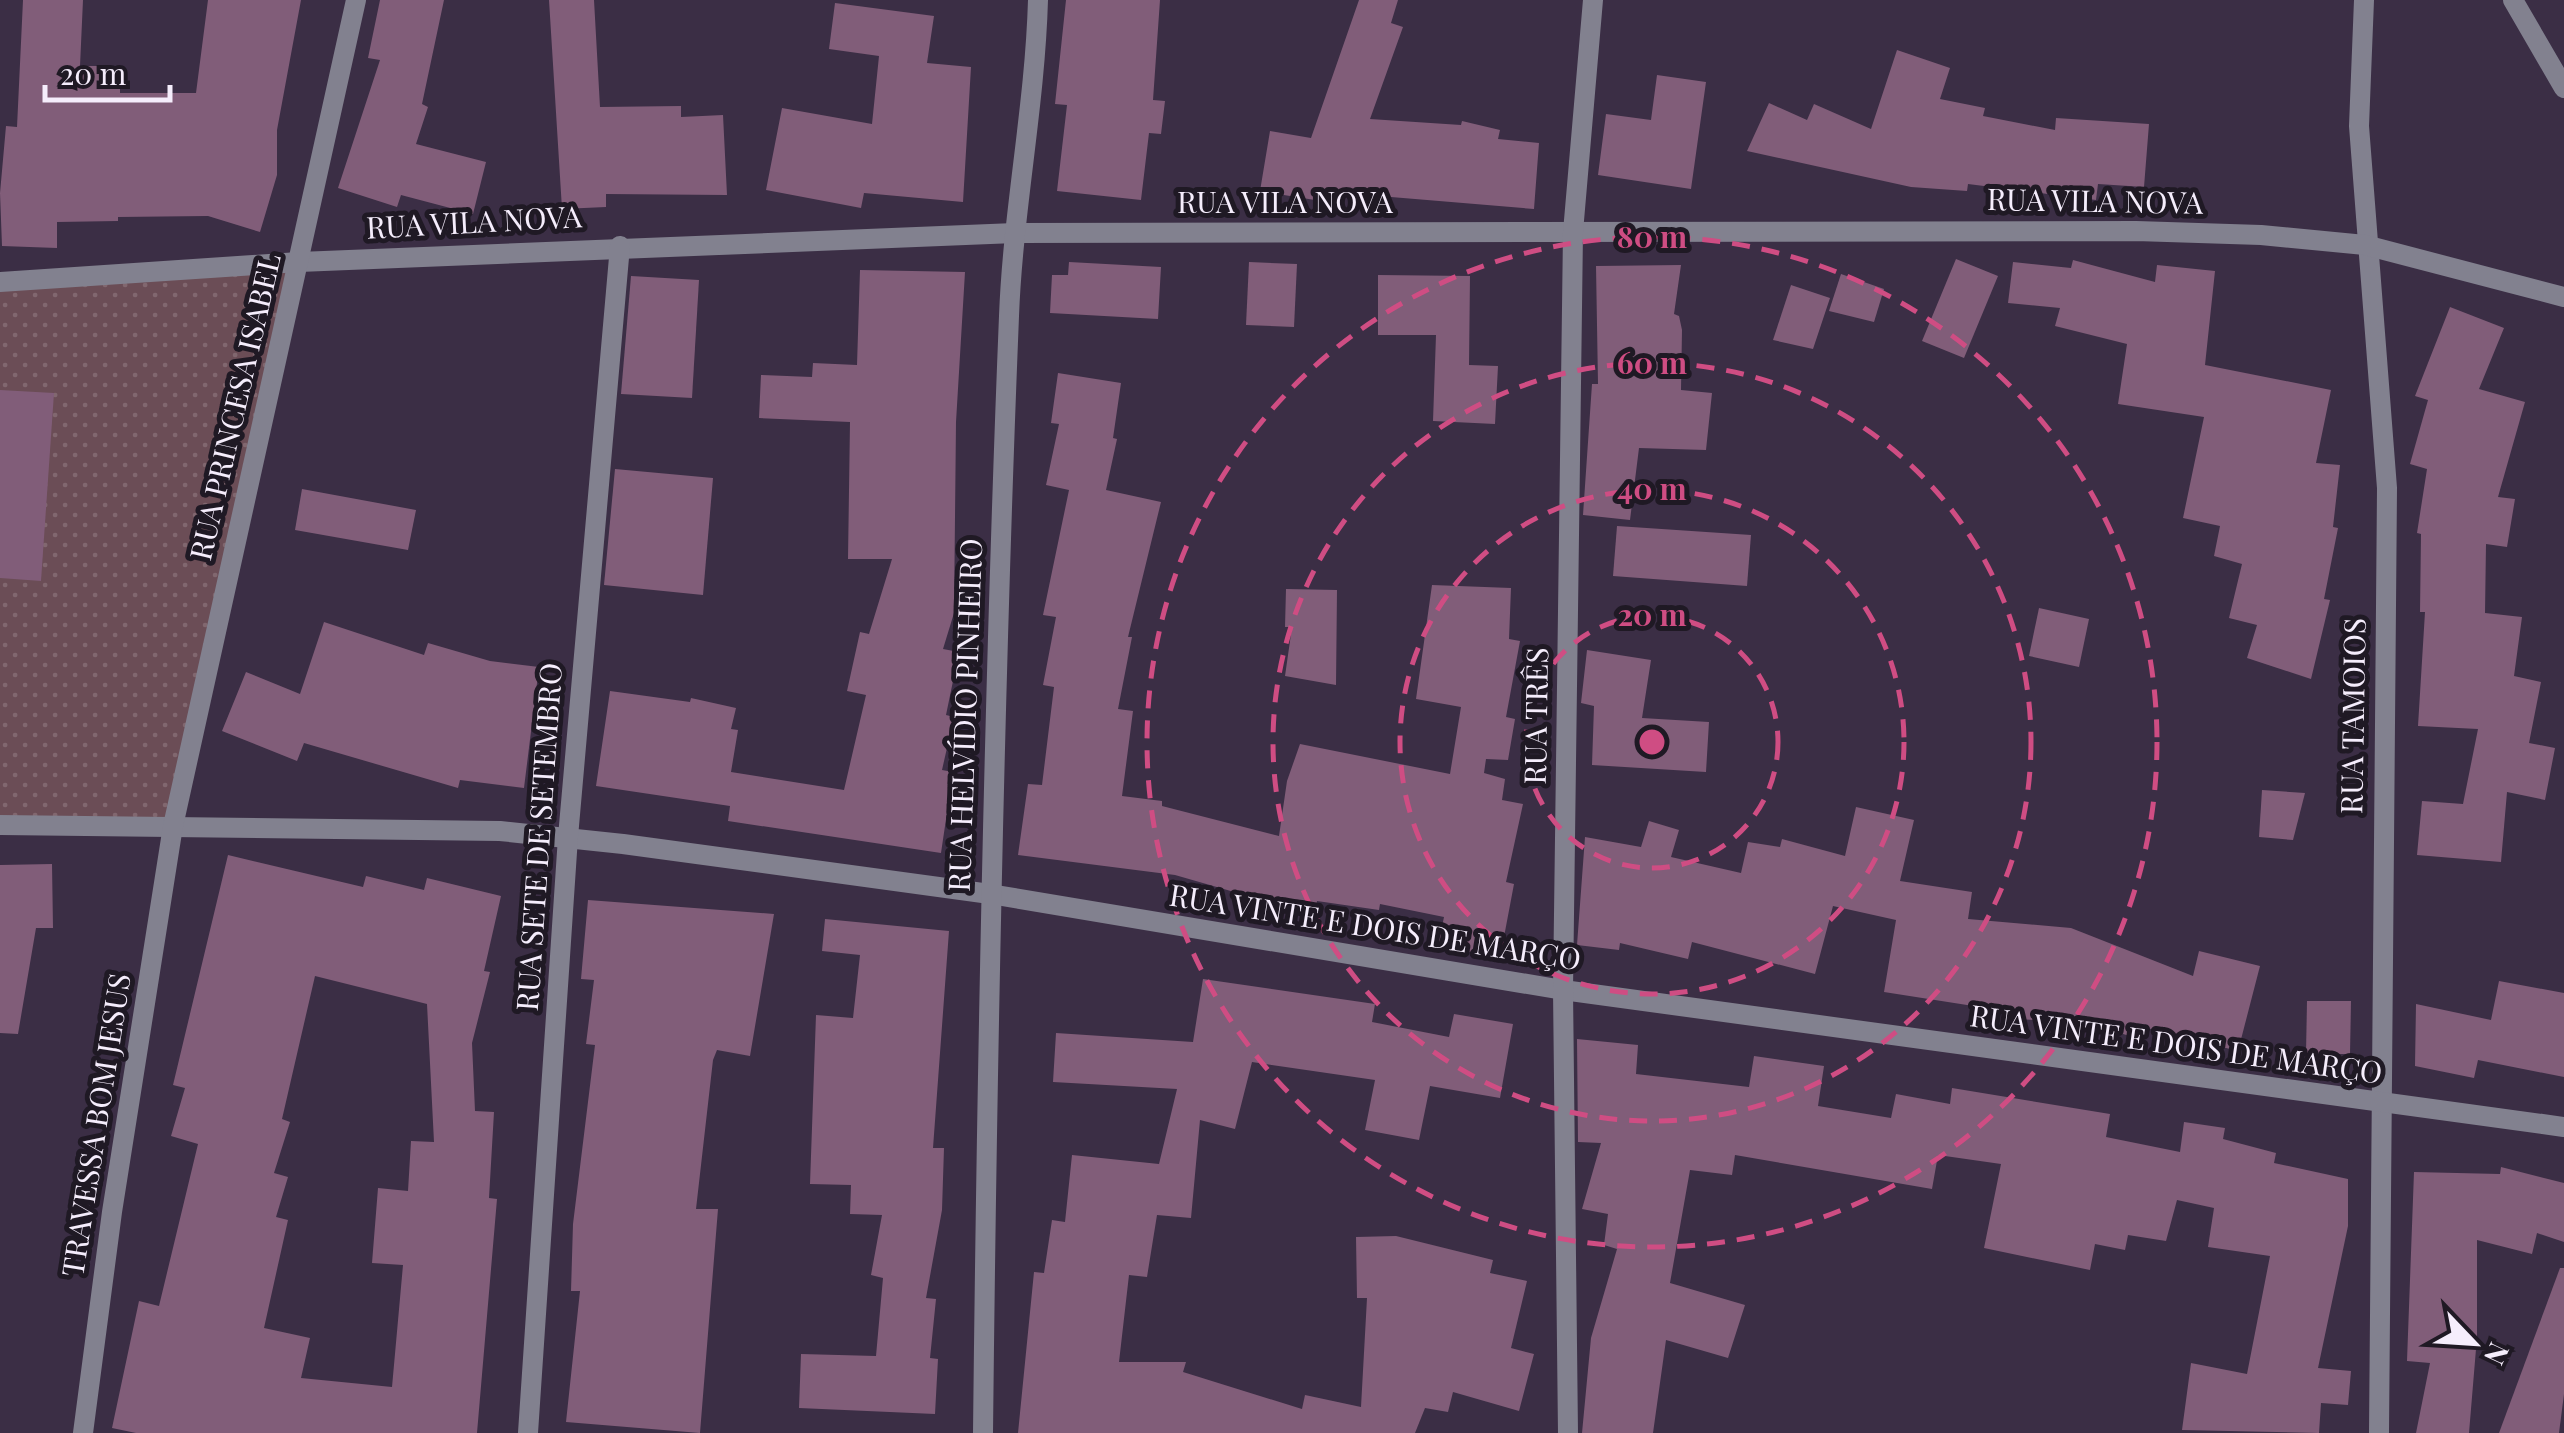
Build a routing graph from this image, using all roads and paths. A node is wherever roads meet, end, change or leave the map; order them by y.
1 (356, 0) edge
2 (1038, 0) edge
3 (1592, 0) edge
4 (2364, 0) edge
5 (2513, 0) edge
6 (2564, 88) edge
7 (1573, 232) junction
8 (1015, 233) junction
9 (2365, 245) junction
10 (620, 246) junction
11 (299, 262) junction
12 (0, 282) edge
13 (2564, 296) edge
14 (0, 826) edge
15 (174, 826) junction
16 (568, 837) junction
17 (990, 894) junction
18 (1563, 990) junction
19 (2380, 1104) junction
20 (2564, 1127) edge
21 (84, 1433) edge
22 (528, 1433) edge
23 (983, 1433) edge
24 (1568, 1433) edge
25 (2379, 1433) edge

1 - 11 street, RUA PRINCESA ISABEL
2 - 8 street, RUA HELVÍDIO PINHEIRO
3 - 7 street, RUA TRÊS
4 - 9 street, RUA TAMOIOS
5 - 6 street
7 - 8 street, RUA VILA NOVA
7 - 9 street, RUA VILA NOVA
7 - 18 street, RUA TRÊS
8 - 10 street, RUA VILA NOVA
8 - 17 street, RUA HELVÍDIO PINHEIRO
9 - 13 street, RUA VILA NOVA
9 - 19 street, RUA TAMOIOS
10 - 11 street, RUA VILA NOVA
10 - 16 street, RUA SETE DE SETEMBRO
11 - 12 street, RUA VILA NOVA
11 - 15 street, RUA PRINCESA ISABEL
14 - 15 street, RUA VINTE E DOIS DE MARÇO
15 - 16 street, RUA VINTE E DOIS DE MARÇO
15 - 21 street, TRAVESSA BOM JESUS
16 - 17 street, RUA VINTE E DOIS DE MARÇO
16 - 22 street, RUA SETE DE SETEMBRO
17 - 18 street, RUA VINTE E DOIS DE MARÇO
17 - 23 street, RUA HELVÍDIO PINHEIRO
18 - 19 street, RUA VINTE E DOIS DE MARÇO
18 - 24 street, RUA TRÊS
19 - 20 street, RUA VINTE E DOIS DE MARÇO
19 - 25 street, RUA TAMOIOS

